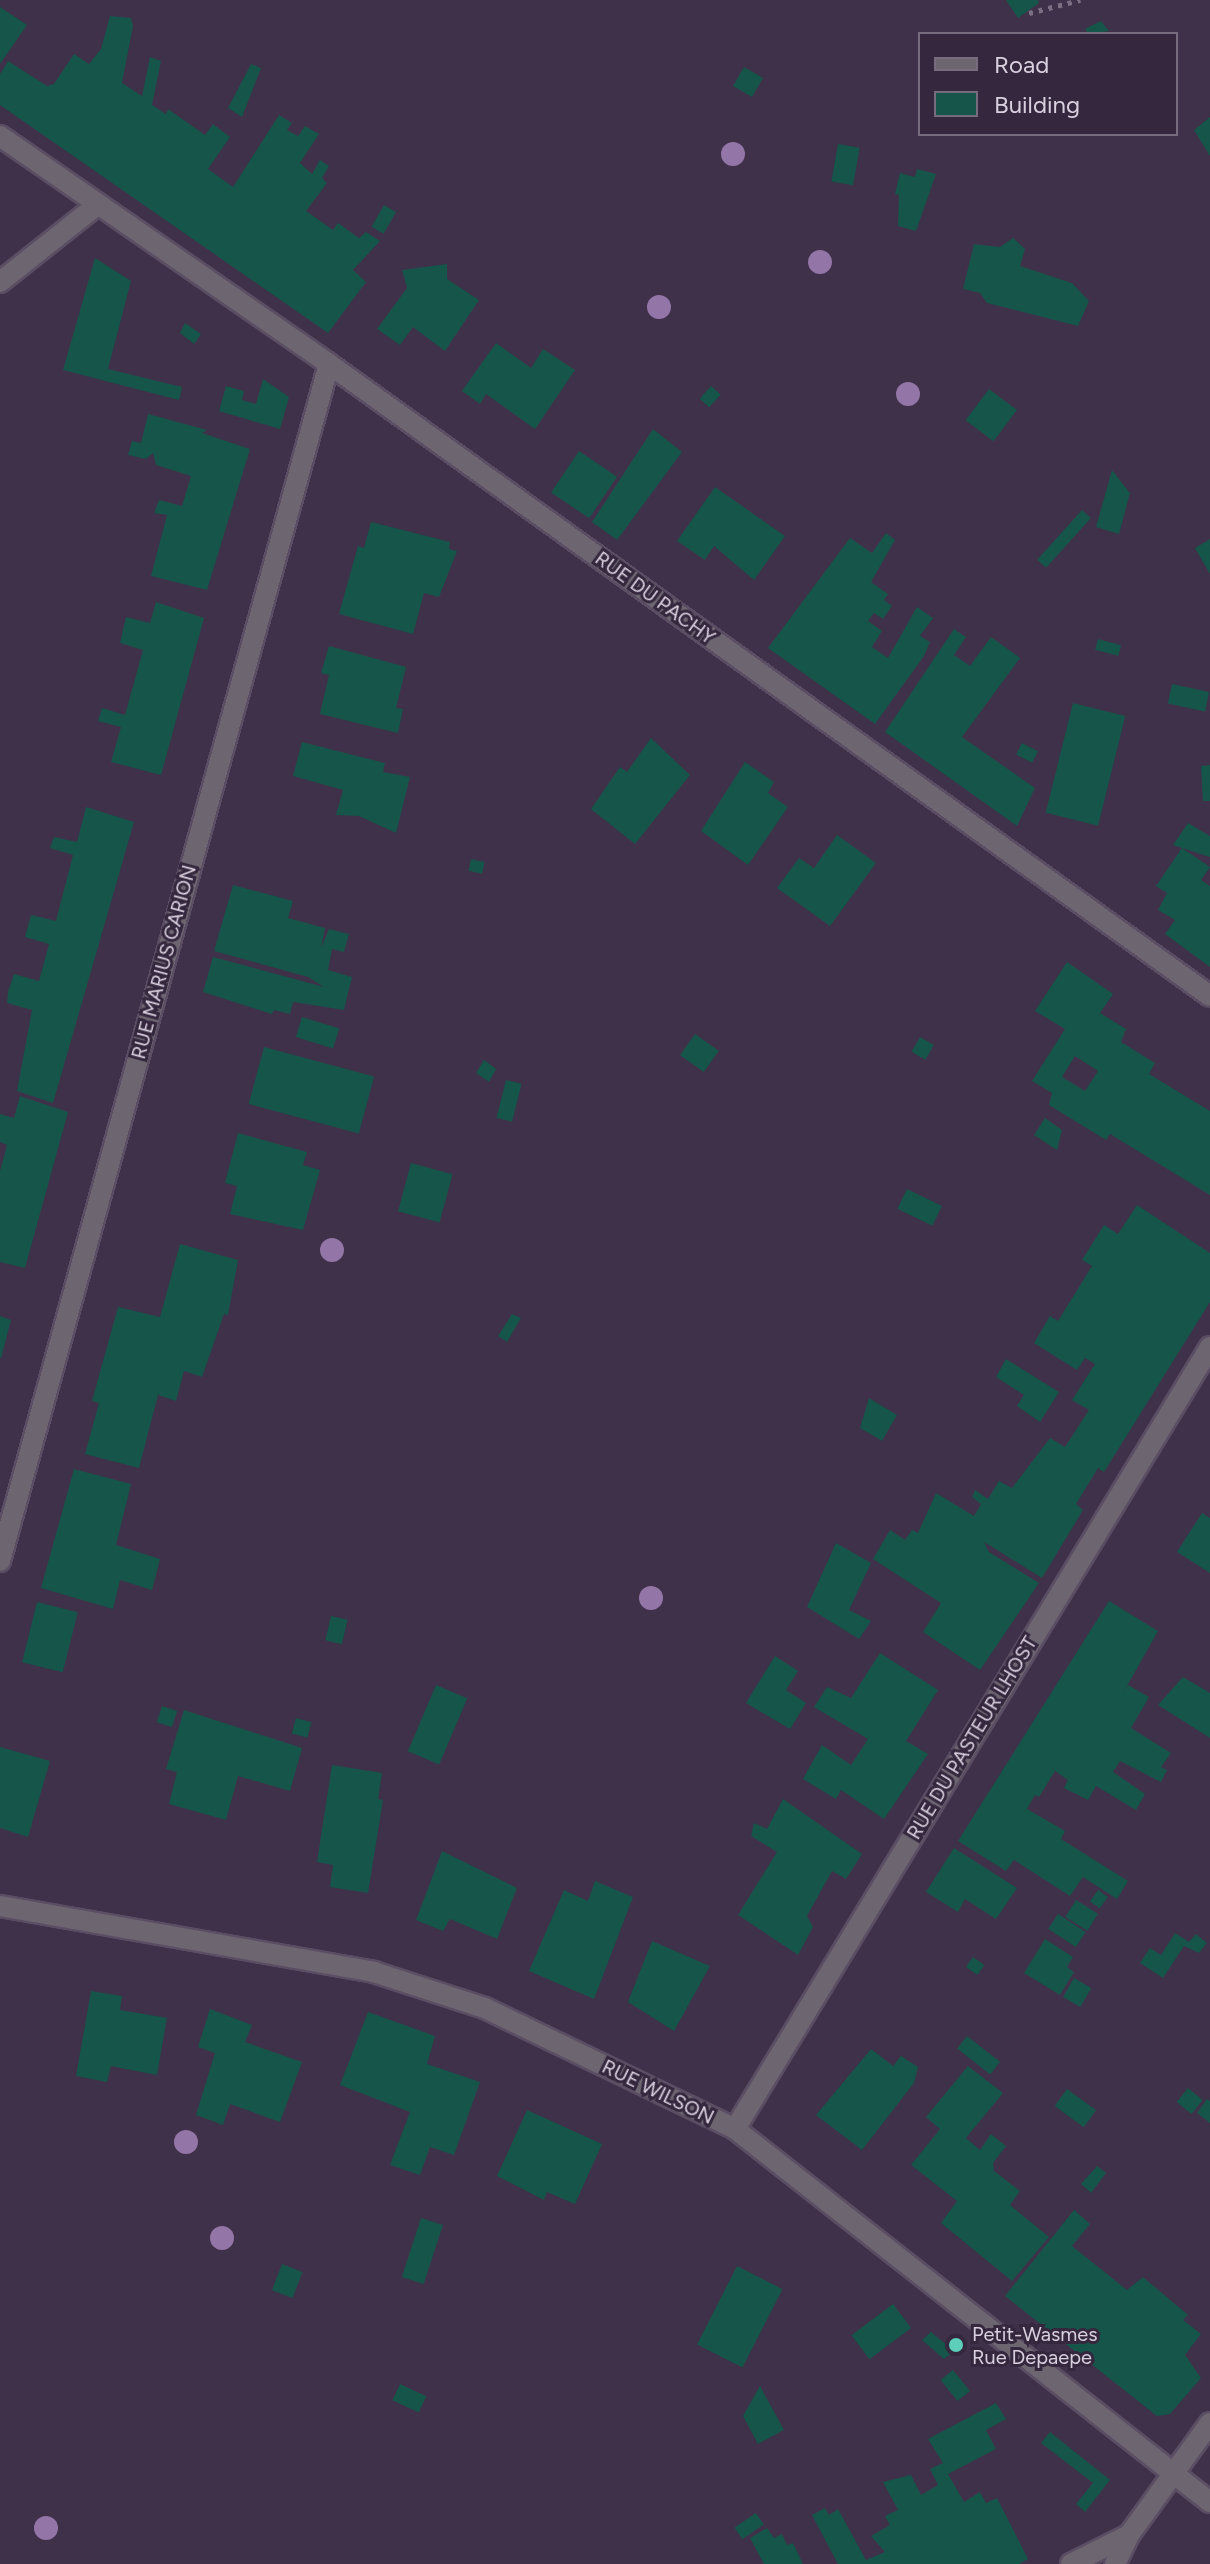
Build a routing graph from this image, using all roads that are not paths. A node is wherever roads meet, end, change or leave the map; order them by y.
1 (0, 136) edge
2 (96, 206) junction
3 (0, 282) edge
4 (329, 364) junction
5 (1210, 996) edge
6 (1210, 1347) edge
7 (0, 1561) edge
8 (0, 1906) edge
9 (735, 2129) junction
10 (1210, 2423) edge
11 (1174, 2470) junction
12 (1210, 2502) edge
13 (1129, 2535) junction
14 (1071, 2564) edge
15 (1115, 2564) edge

1 - 2 street, RUE DU PACHY
2 - 3 street
2 - 4 street, RUE DU PACHY
4 - 5 street, RUE DU PACHY
4 - 7 street, RUE MARIUS CARION
6 - 9 street, RUE DU PASTEUR LHOST
8 - 9 street, RUE WILSON
9 - 11 street, RUE WILSON
10 - 11 street
11 - 12 street, RUE WILSON
11 - 13 street
13 - 14 street
13 - 15 street

